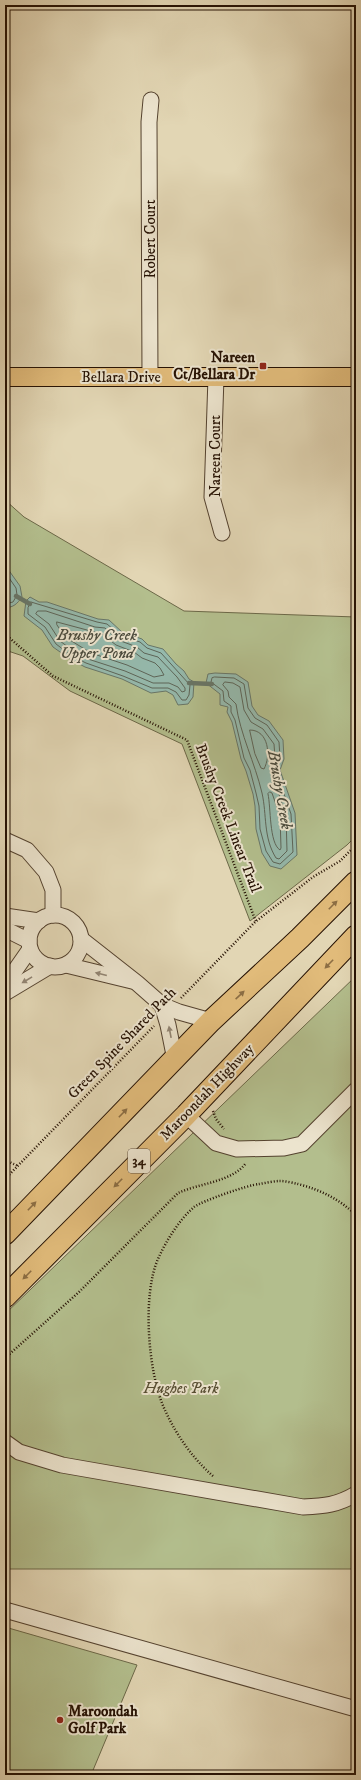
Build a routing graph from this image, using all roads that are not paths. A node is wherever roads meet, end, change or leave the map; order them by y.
1 (151, 100) dead end
2 (216, 377) junction
3 (356, 377) edge
4 (5, 378) edge
5 (150, 378) junction
6 (222, 533) dead end
7 (5, 840) edge
8 (356, 882) edge
9 (53, 915) junction
10 (5, 916) edge
11 (39, 921) junction
12 (5, 929) edge
13 (356, 936) edge
14 (81, 939) junction
15 (30, 945) junction
16 (66, 965) junction
17 (50, 966) junction
18 (136, 982) junction
19 (5, 985) edge
20 (5, 993) edge
21 (166, 1009) junction
22 (211, 1021) junction
23 (175, 1060) junction
24 (356, 1090) edge
25 (186, 1114) junction
26 (5, 1234) edge
27 (5, 1297) edge
28 (5, 1442) edge
29 (356, 1494) edge
30 (5, 1610) edge
31 (356, 1708) edge

1 - 5 street, Robert Court
2 - 3 main road, Bellara Drive
2 - 5 main road, Bellara Drive
2 - 6 street, Nareen Court
4 - 5 main road, Bellara Drive
7 - 9 street
22 -> 8 highway
9 - 11 street
9 - 14 street
10 - 11 street
11 - 15 street
12 - 15 street
13 -> 25 highway, Maroondah Highway / 34
14 - 16 street
14 - 18 street
15 - 17 street
15 - 19 street
16 - 17 street
18 -> 16 street
17 -> 20 street
18 - 21 street
21 - 22 street
23 -> 21 street
22 - 23 highway
26 -> 23 highway
24 - 25 street
25 -> 27 highway, Maroondah Highway / 34
28 - 29 street
30 - 31 street

